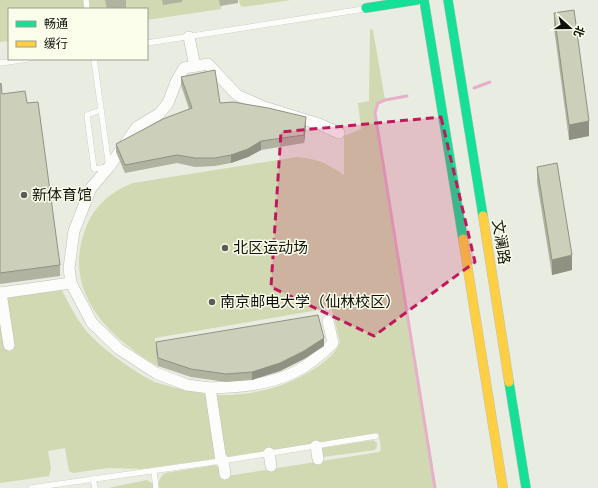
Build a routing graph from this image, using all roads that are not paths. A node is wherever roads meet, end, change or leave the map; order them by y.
1 (417, 0) edge
2 (424, 0) edge
3 (448, 0) edge
4 (366, 8) joint
5 (189, 37) junction
6 (148, 43) edge
7 (21, 60) edge
8 (94, 60) edge
9 (0, 63) edge
10 (195, 66) junction
11 (102, 110) junction
12 (340, 133) dead end
13 (109, 167) junction
14 (71, 283) junction
15 (1, 293) edge
16 (328, 321) dead end
17 (9, 345) dead end
18 (210, 388) junction
19 (376, 436) dead end
20 (316, 446) junction
21 (269, 453) junction
22 (318, 459) dead end
23 (222, 460) junction
24 (271, 466) dead end
25 (154, 470) junction
26 (225, 474) dead end
27 (93, 479) junction
28 (31, 488) edge
29 (95, 488) edge
30 (156, 488) edge
31 (503, 488) edge
32 (526, 488) edge

1 - 4 main road
2 - 31 main road
3 - 32 main road, 文澜路
4 - 5 lane
5 - 6 lane
5 - 10 street
7 - 9 lane
8 - 11 lane
10 - 12 street
10 - 13 street
11 - 13 lane
11 - 13 lane
13 - 14 street
14 - 15 street
14 - 18 street
15 - 17 street
16 - 18 street
18 - 23 street
19 - 20 lane
20 - 21 lane
20 - 22 street
21 - 23 lane
21 - 24 street
23 - 25 lane
23 - 26 street
25 - 27 lane
25 - 30 lane
27 - 28 lane
27 - 29 lane

